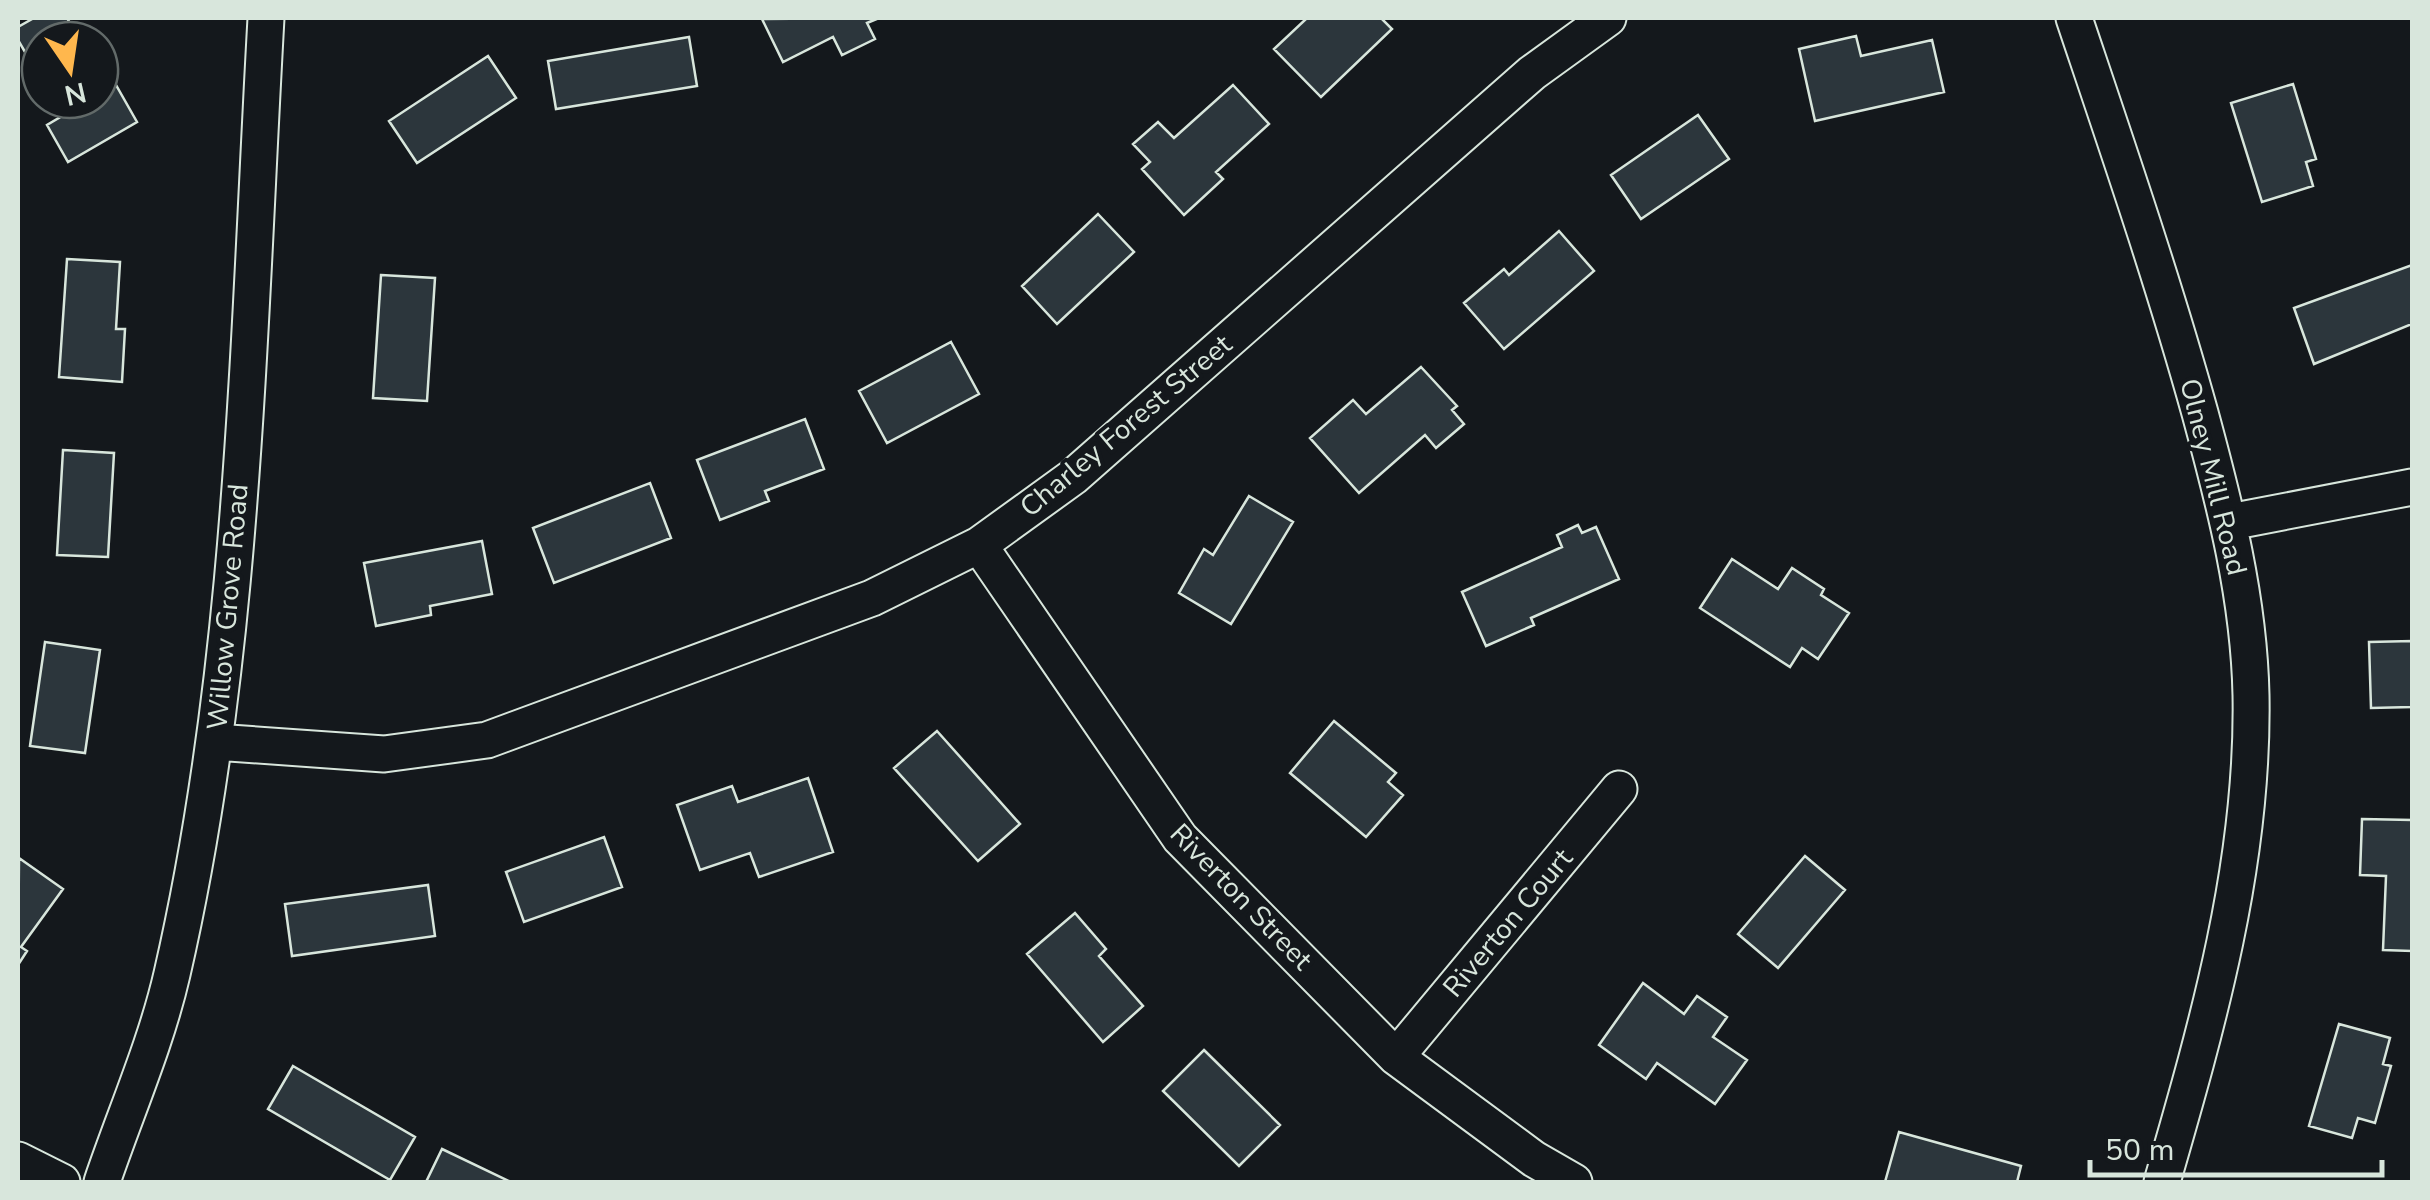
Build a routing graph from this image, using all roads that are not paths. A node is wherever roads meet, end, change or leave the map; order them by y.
1 (266, 18) edge
2 (1608, 18) edge
3 (2074, 18) edge
4 (2412, 487) edge
5 (2230, 522) junction
6 (978, 545) junction
7 (216, 742) junction
8 (1620, 789) dead end
9 (1396, 1057) junction
10 (18, 1160) edge
11 (62, 1182) edge
12 (102, 1182) edge
13 (1574, 1182) edge
14 (2162, 1182) edge

1 - 7 street, Willow Grove Road
2 - 6 street, Charley Forest Street
3 - 5 street, Olney Mill Road
4 - 5 street
5 - 14 street, Olney Mill Road
6 - 7 street, Charley Forest Street
6 - 9 street, Riverton Street
7 - 12 street, Willow Grove Road
8 - 9 street, Riverton Court
9 - 13 street, Riverton Street
10 - 11 street

